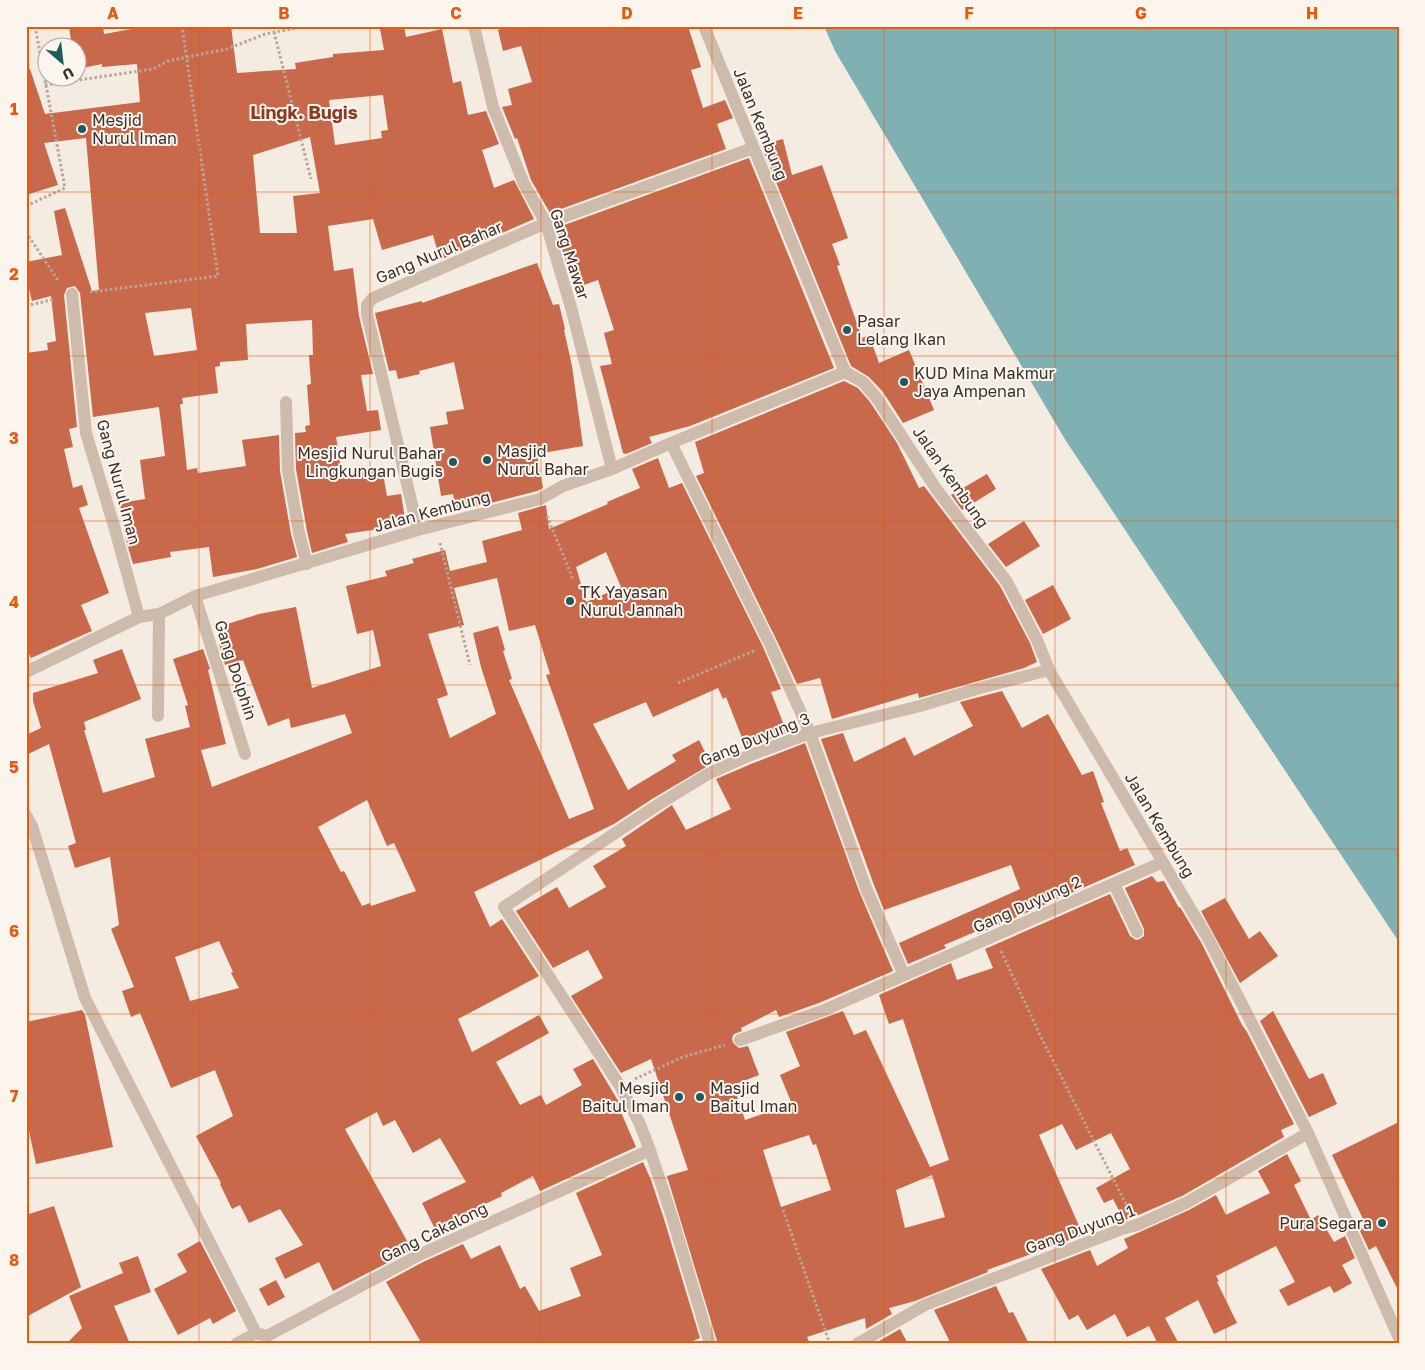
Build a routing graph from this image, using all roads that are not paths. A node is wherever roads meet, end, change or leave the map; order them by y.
1 (474, 26) edge
2 (704, 26) edge
3 (753, 148) junction
4 (546, 223) junction
5 (70, 295) road end
6 (845, 372) junction
7 (286, 402) dead end
8 (671, 443) junction
9 (612, 469) junction
10 (418, 530) junction
11 (306, 564) junction
12 (195, 596) junction
13 (159, 614) junction
14 (139, 618) junction
15 (1049, 670) junction
16 (26, 672) edge
17 (158, 716) dead end
18 (810, 733) junction
19 (245, 754) dead end
20 (26, 815) edge
21 (1163, 862) junction
22 (1114, 884) junction
23 (1137, 932) dead end
24 (904, 975) junction
25 (740, 1040) road end
26 (1308, 1132) junction
27 (650, 1150) junction
28 (275, 1332) junction
29 (256, 1333) junction
30 (1396, 1333) edge
31 (236, 1344) edge
32 (281, 1344) edge
33 (710, 1344) edge
34 (857, 1344) edge

1 - 4 street, Gang Mawar
2 - 3 street, Jalan Kembung
3 - 4 street
3 - 6 street, Jalan Kembung
4 - 9 street, Gang Mawar
4 - 10 street, Gang Nurul Bahar
5 - 14 street, Gang Nurul Iman
6 - 8 street, Jalan Kembung
6 - 15 street, Jalan Kembung
7 - 11 street
8 - 9 street, Jalan Kembung
8 - 18 street
9 - 10 street, Jalan Kembung
10 - 11 street, Jalan Kembung
11 - 12 street, Jalan Kembung
12 - 13 street, Jalan Kembung
12 - 19 street, Gang Dolphin
13 - 14 street, Jalan Kembung
13 - 17 street
14 - 16 street, Jalan Kembung
15 - 18 street, Gang Duyung 3
15 - 21 street, Jalan Kembung
18 - 24 street
18 - 27 street, Gang Duyung 3
20 - 29 street
21 - 22 street, Gang Duyung 2
21 - 26 street, Jalan Kembung
22 - 23 street
22 - 24 street, Gang Duyung 2
24 - 25 street, Gang Duyung 2
26 - 30 street, Jalan Kembung
26 - 34 street, Gang Duyung 1
27 - 28 street, Gang Cakalong
27 - 33 street
28 - 29 street, Gang Cakalong
28 - 32 street
29 - 31 street, Gang Cakalong

